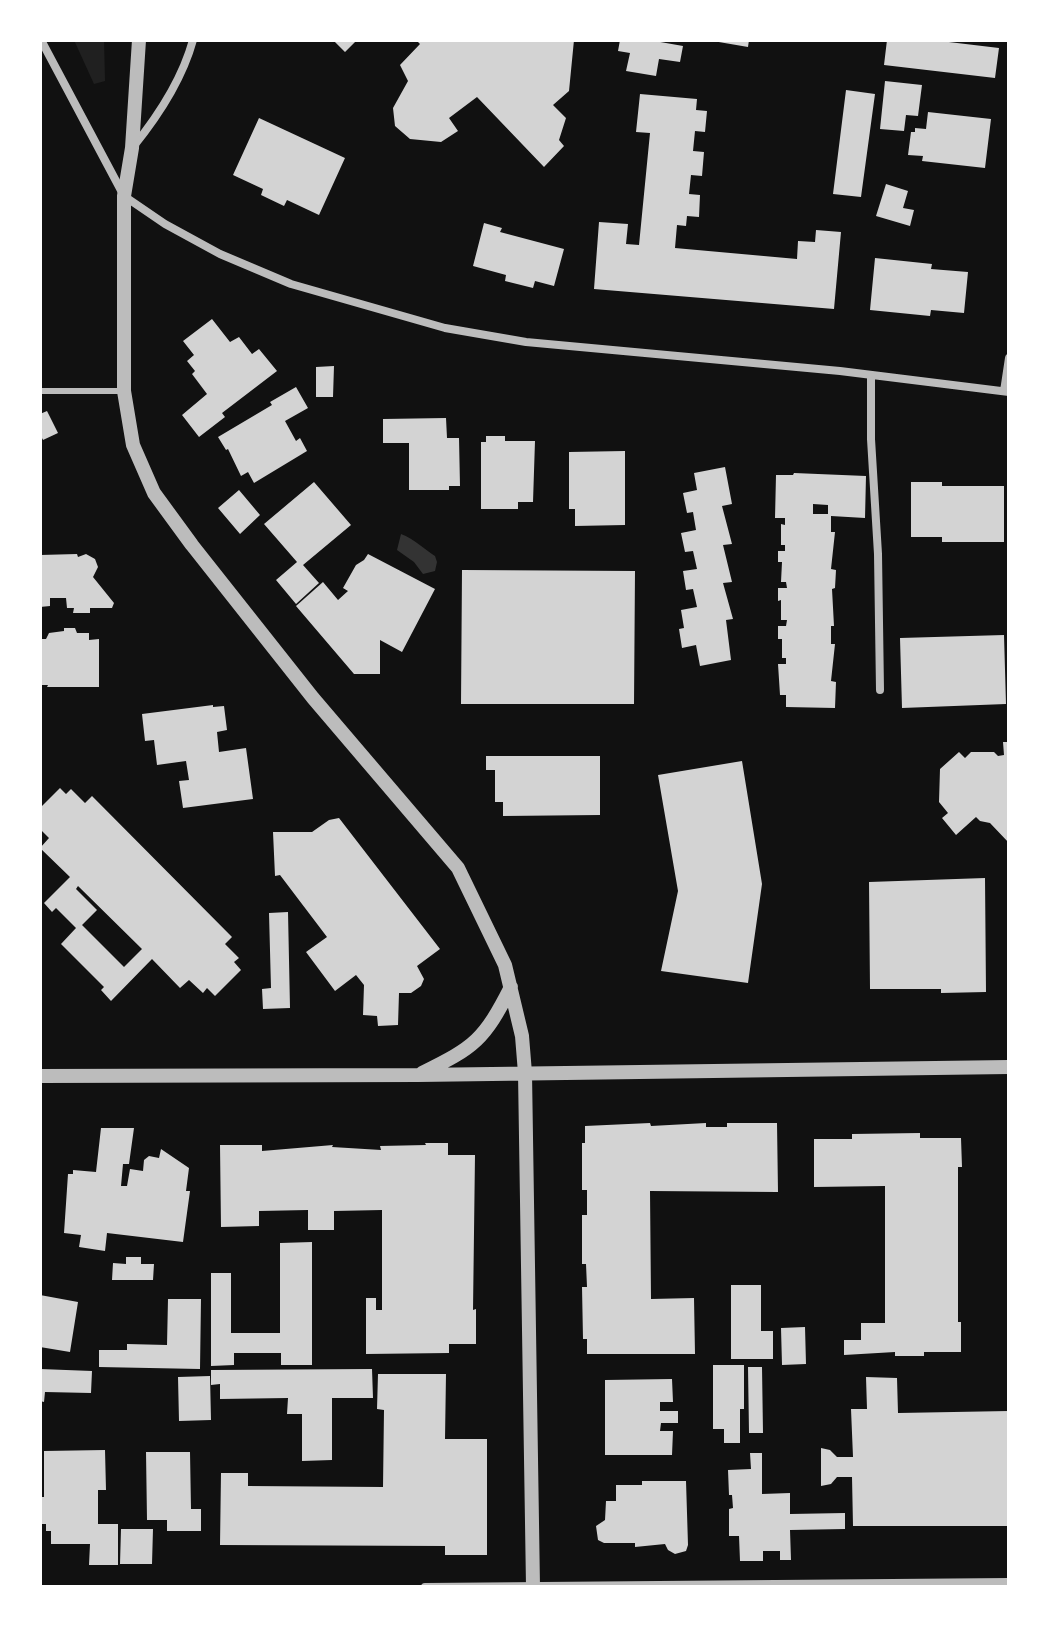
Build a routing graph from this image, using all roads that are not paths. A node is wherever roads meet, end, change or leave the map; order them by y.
1 (41, 40) edge
2 (139, 40) edge
3 (193, 40) edge
4 (132, 148) junction
5 (124, 196) junction
6 (1009, 358) edge
7 (871, 375) junction
8 (40, 391) edge
9 (124, 391) junction
10 (1006, 391) edge
11 (880, 690) dead end
12 (511, 987) junction
13 (1009, 1067) edge
14 (525, 1073) junction
15 (418, 1075) junction
16 (40, 1076) edge
17 (1009, 1582) edge
18 (425, 1587) edge
19 (533, 1587) edge

1 - 5 street
2 - 4 street
3 - 4 street
4 - 5 street
5 - 7 street
5 - 9 street
6 - 10 street
7 - 10 street
7 - 11 street
8 - 9 lane
9 - 12 street
12 - 14 street
12 - 15 street
13 - 14 street
14 - 15 street
14 - 19 street
15 - 16 street
17 - 19 street
18 - 19 street

